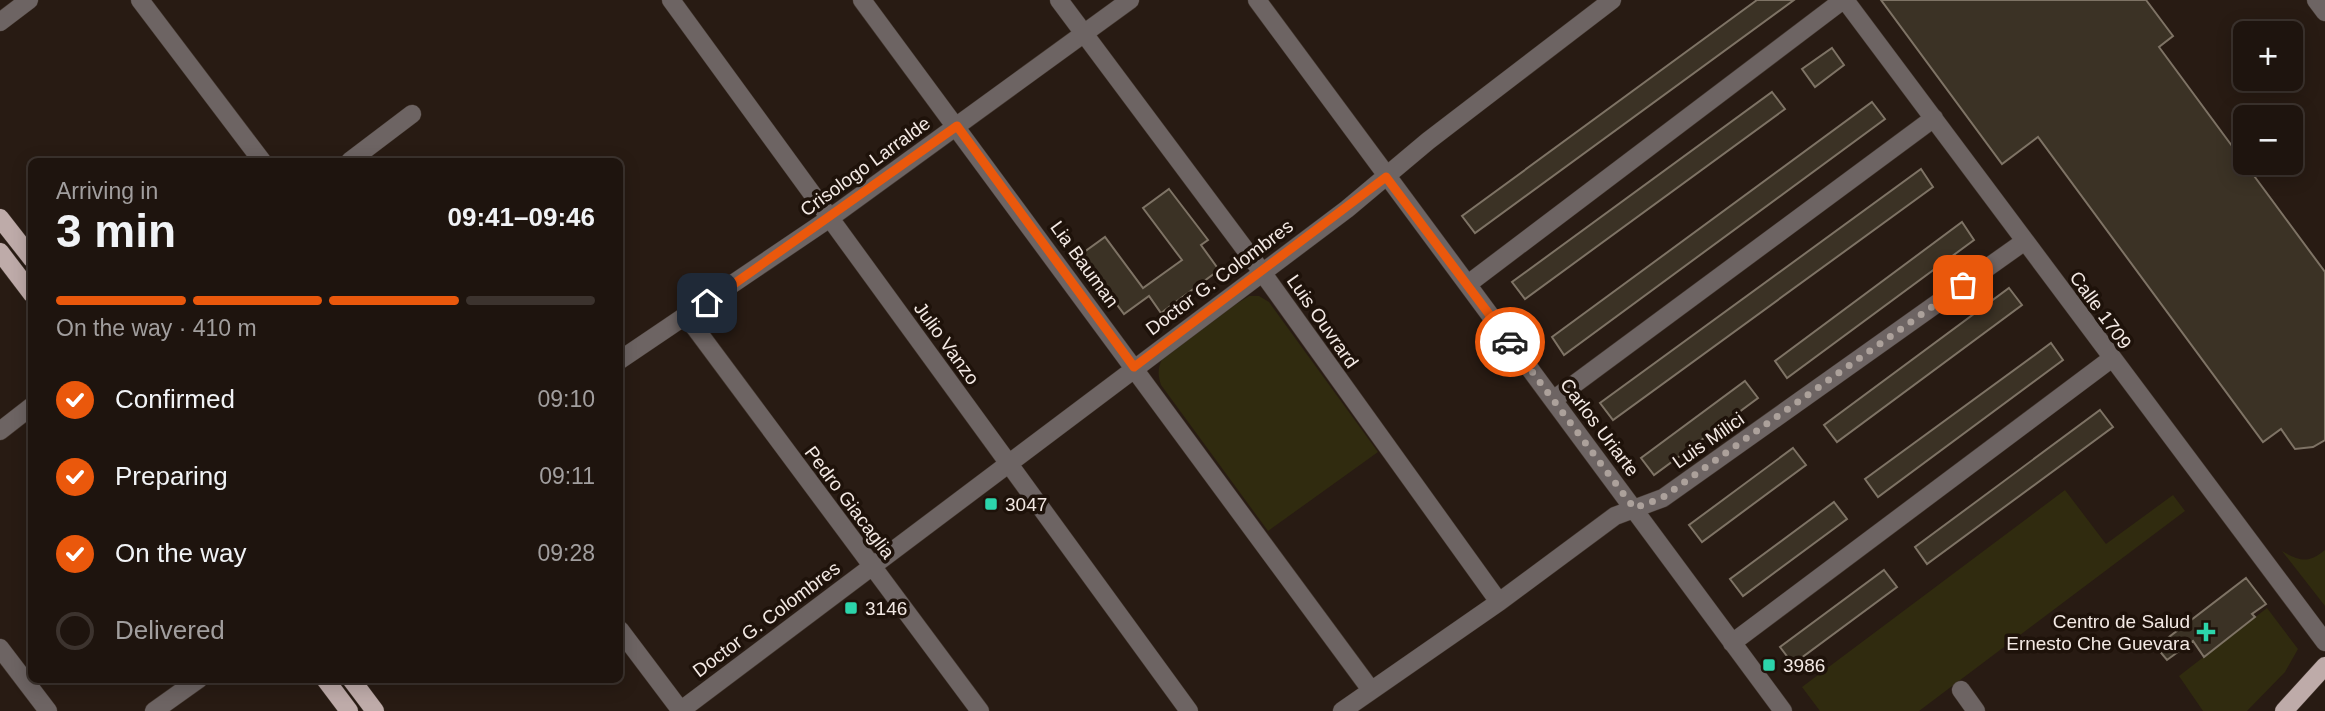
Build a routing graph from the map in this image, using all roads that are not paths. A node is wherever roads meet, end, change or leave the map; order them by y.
1 (29, 0) edge
2 (140, 0) edge
3 (671, 0) edge
4 (862, 0) edge
5 (1059, 0) edge
6 (1130, 0) edge
7 (1257, 0) edge
8 (1612, 0) edge
9 (1844, 0) edge
10 (2316, 0) edge
11 (2325, 12) edge
12 (0, 22) edge
13 (1084, 33) junction
14 (412, 114) dead end
15 (1934, 118) junction
16 (957, 126) junction
17 (260, 158) edge
18 (355, 158) edge
19 (1386, 177) junction
20 (0, 218) edge
21 (830, 218) junction
22 (2025, 241) junction
23 (0, 252) edge
24 (28, 254) edge
25 (1262, 272) junction
26 (1468, 285) junction
27 (28, 289) edge
28 (687, 317) junction
29 (623, 358) edge
30 (2111, 359) junction
31 (1134, 367) junction
32 (1553, 400) junction
33 (28, 409) edge
34 (0, 430) edge
35 (1007, 462) junction
36 (1634, 508) junction
37 (871, 565) junction
38 (1499, 602) junction
39 (623, 633) edge
40 (2325, 642) edge
41 (1732, 643) junction
42 (0, 648) edge
43 (2325, 666) edge
44 (193, 683) edge
45 (328, 683) edge
46 (354, 683) edge
47 (1371, 690) junction
48 (1961, 690) dead end
49 (48, 711) edge
50 (154, 711) edge
51 (349, 711) edge
52 (375, 711) edge
53 (680, 711) edge
54 (979, 711) edge
55 (1189, 711) edge
56 (1342, 711) edge
57 (1783, 711) edge
58 (1976, 711) edge
59 (2284, 711) edge

1 - 12 street
2 - 17 street
3 - 21 street, Julio Vanzo
4 - 16 street, Lia Bauman
5 - 13 street, Luis Ouvrard
6 - 13 street, Crisologo Larralde
7 - 19 street, Carlos Uriarte
8 - 19 street, Doctor G. Colombres
9 - 15 street, Calle 1709
9 - 26 street
10 - 11 street
13 - 16 street, Crisologo Larralde
13 - 25 street, Luis Ouvrard
14 - 18 street
15 - 22 street, Calle 1709
15 - 32 street
16 - 21 street, Crisologo Larralde
16 - 31 street, Lia Bauman
19 - 25 street, Doctor G. Colombres
19 - 26 street, Carlos Uriarte
20 - 24 main road
21 - 28 street, Crisologo Larralde
21 - 35 street, Julio Vanzo
22 - 30 street, Calle 1709
22 - 36 street, Luis Milici
23 - 27 main road
25 - 31 street, Doctor G. Colombres
25 - 38 street, Luis Ouvrard
26 - 32 street, Carlos Uriarte
28 - 29 street, Crisologo Larralde
28 - 37 street, Pedro Giacaglia
30 - 40 street, Calle 1709
30 - 41 street
31 - 35 street, Doctor G. Colombres
31 - 47 street, Lia Bauman
32 - 36 street, Carlos Uriarte
33 - 34 street
35 - 37 street, Doctor G. Colombres
35 - 55 street, Julio Vanzo
36 - 38 street, Luis Milici
36 - 41 street, Carlos Uriarte
37 - 53 street, Doctor G. Colombres
37 - 54 street, Pedro Giacaglia
38 - 47 street, Luis Milici
39 - 53 street
41 - 57 street, Carlos Uriarte
42 - 49 street
43 - 59 main road
44 - 50 street
45 - 51 main road
46 - 52 main road
47 - 56 street, Luis Milici
48 - 58 street

